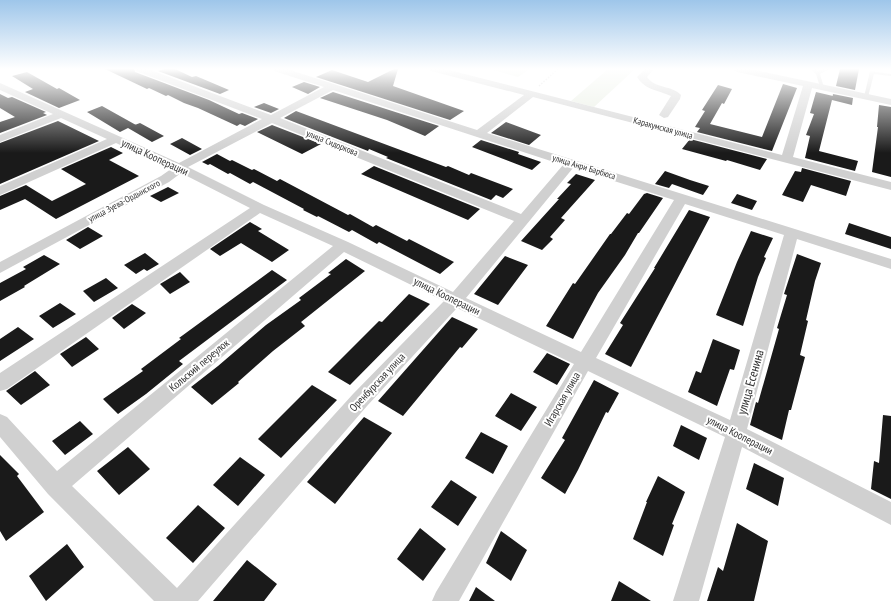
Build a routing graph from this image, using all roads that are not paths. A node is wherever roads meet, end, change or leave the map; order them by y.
1 (20, 97) edge
2 (215, 97) edge
3 (313, 97) edge
4 (363, 97) edge
5 (527, 97) edge
6 (539, 97) edge
7 (675, 97) edge
8 (804, 97) edge
9 (866, 97) edge
10 (891, 102) edge
11 (62, 114) junction
12 (664, 115) dead end
13 (272, 118) junction
14 (479, 134) junction
15 (0, 139) edge
16 (115, 139) junction
17 (786, 160) junction
18 (571, 163) junction
19 (180, 168) junction
20 (891, 186) edge
21 (0, 191) edge
22 (682, 198) junction
23 (260, 208) junction
24 (524, 220) junction
25 (792, 232) junction
26 (343, 245) junction
27 (891, 264) edge
28 (0, 268) edge
29 (455, 300) junction
30 (585, 361) junction
31 (0, 383) edge
32 (0, 423) edge
33 (736, 432) junction
34 (56, 486) junction
35 (891, 514) edge
36 (172, 601) edge
37 (182, 601) edge
38 (445, 601) edge
39 (686, 601) edge

1 - 11 street, улица Кооперации
2 - 13 street, улица Сидоркова
3 - 13 street, улица Зуева-Ордынского
4 - 14 street, улица Анри Барбюса
5 - 14 street
6 - 17 street, Каракумская улица
7 - 12 street
8 - 17 street
9 - 10 street
11 - 15 street
11 - 16 street, улица Кооперации
13 - 19 street, улица Зуева-Ордынского
13 - 24 street, улица Сидоркова
14 - 18 street, улица Анри Барбюса
16 - 19 street, улица Кооперации
16 - 21 street
17 - 20 street, Каракумская улица
18 - 22 street, улица Анри Барбюса
18 - 24 street, Оренбурская улица
19 - 23 street, улица Кооперации
19 - 28 street, улица Зуева-Ордынского
22 - 25 street, улица Анри Барбюса
22 - 30 street, Игарская улица
23 - 26 street, улица Кооперации
23 - 31 street
24 - 29 street, Оренбурская улица
25 - 27 street, улица Анри Барбюса
25 - 33 street, улица Есенина
26 - 29 street, улица Кооперации
26 - 34 street, Кольский переулок
29 - 30 street, улица Кооперации
29 - 37 street, Оренбурская улица
30 - 33 street, улица Кооперации
30 - 38 street, Игарская улица
32 - 34 street
33 - 35 street, улица Кооперации
33 - 39 street, улица Есенина
34 - 36 street

